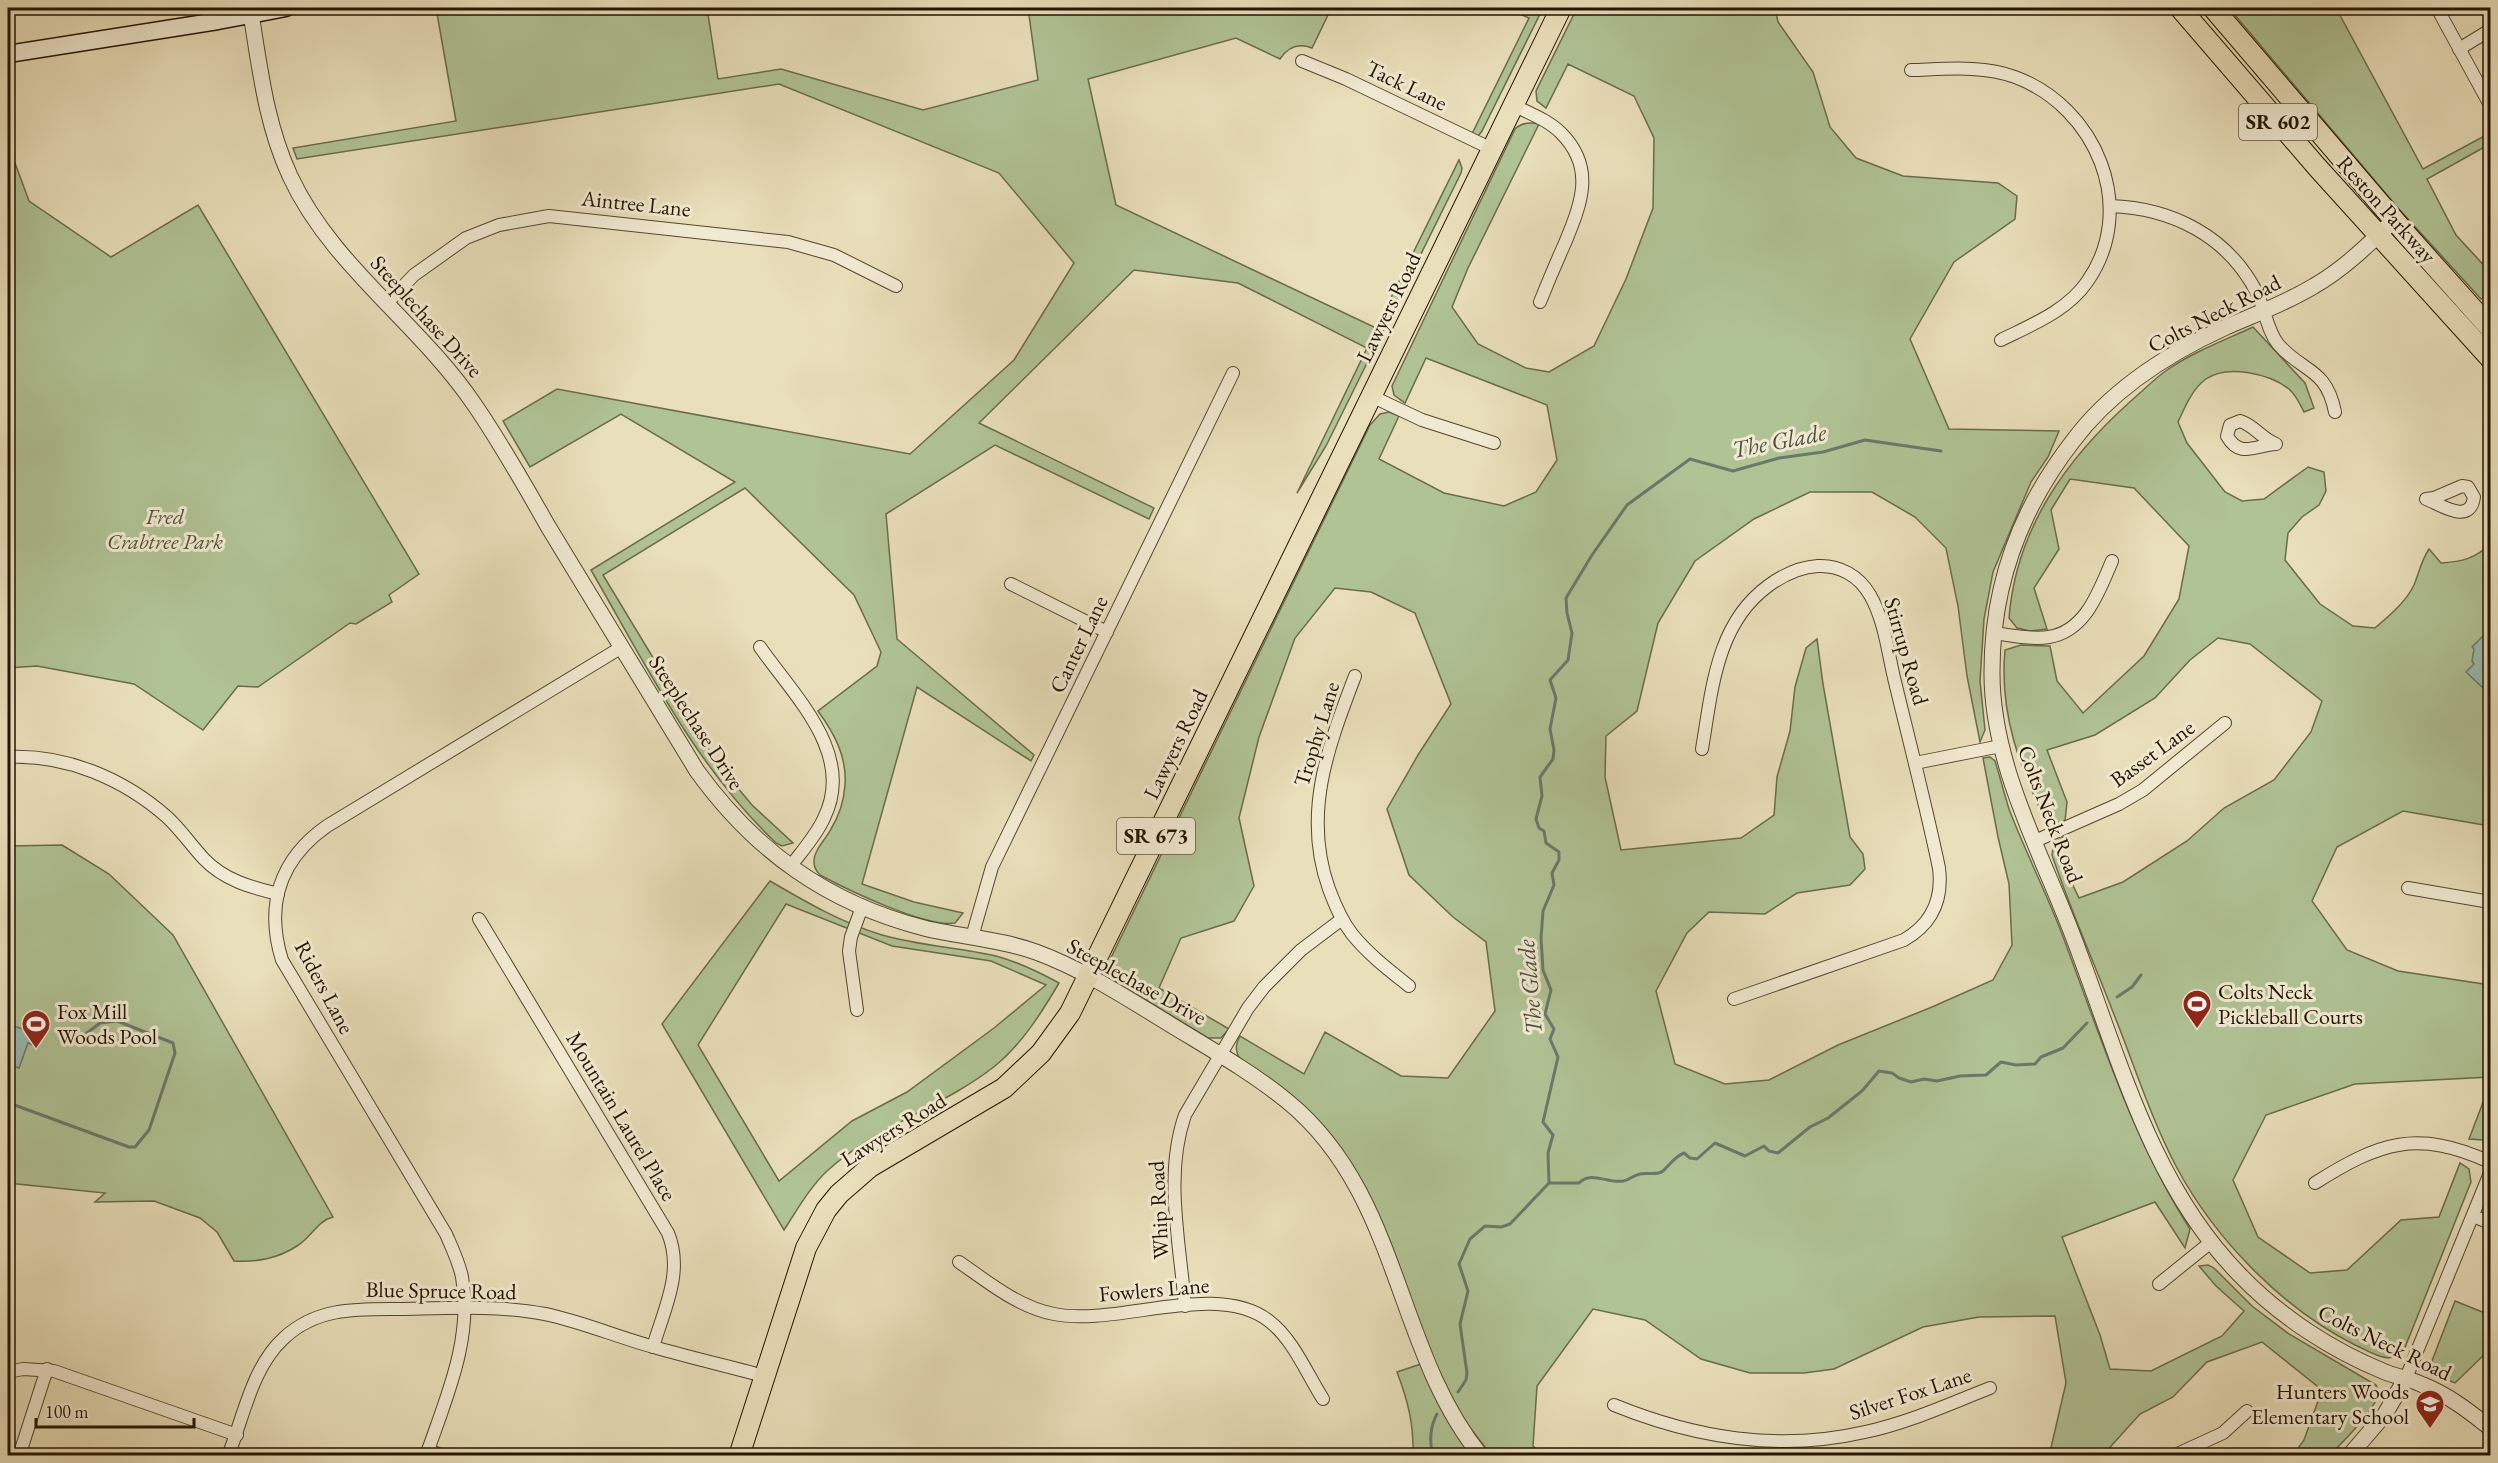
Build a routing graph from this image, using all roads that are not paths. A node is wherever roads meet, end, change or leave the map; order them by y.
1 (286, 8) edge
2 (1561, 8) edge
3 (2180, 8) edge
4 (2213, 8) edge
5 (2437, 8) edge
6 (251, 14) junction
7 (2490, 30) edge
8 (2459, 49) junction
9 (8, 54) edge
10 (1302, 62) dead end
11 (1911, 70) dead end
12 (1513, 105) junction
13 (2490, 105) edge
14 (1492, 149) junction
15 (2110, 206) junction
16 (2394, 220) junction
17 (2378, 235) junction
18 (896, 286) dead end
19 (388, 302) junction
20 (1540, 302) dead end
21 (2264, 311) junction
22 (2490, 328) edge
23 (2001, 340) dead end
24 (2490, 358) edge
25 (1233, 373) dead end
26 (1371, 396) junction
27 (2335, 412) dead end
28 (1494, 443) dead end
29 (2112, 561) dead end
30 (1011, 584) dead end
31 (1107, 632) junction
32 (1993, 633) junction
33 (760, 647) dead end
34 (622, 648) junction
35 (1355, 676) dead end
36 (2225, 723) dead end
37 (2001, 746) junction
38 (1702, 749) dead end
39 (8, 757) edge
40 (1915, 763) junction
41 (2035, 841) junction
42 (790, 867) junction
43 (2408, 888) dead end
44 (278, 894) junction
45 (2490, 902) edge
46 (862, 907) junction
47 (479, 919) dead end
48 (1342, 919) junction
49 (972, 937) junction
50 (1089, 975) junction
51 (1409, 986) dead end
52 (1734, 999) dead end
53 (857, 1010) dead end
54 (1221, 1055) junction
55 (2490, 1162) edge
56 (2490, 1173) edge
57 (2315, 1183) dead end
58 (2473, 1216) junction
59 (2490, 1223) edge
60 (2211, 1242) junction
61 (959, 1262) dead end
62 (2159, 1284) dead end
63 (1185, 1306) junction
64 (464, 1308) junction
65 (653, 1347) junction
66 (47, 1369) junction
67 (8, 1372) edge
68 (764, 1376) junction
69 (2406, 1378) junction
70 (1990, 1388) dead end
71 (1323, 1400) dead end
72 (1614, 1405) dead end
73 (2247, 1411) dead end
74 (2490, 1428) edge
75 (237, 1435) junction
76 (1807, 1442) junction
77 (427, 1453) edge
78 (19, 1455) edge
79 (228, 1455) edge
80 (444, 1455) edge
81 (739, 1455) edge
82 (1481, 1455) edge
83 (1808, 1455) edge
84 (2173, 1455) edge
85 (2349, 1455) edge

1 - 6 main road
2 - 12 main road, Lawyers Road / SR 673
3 - 17 main road, Reston Parkway / SR 602
4 - 16 main road, Reston Parkway / SR 602
5 - 8 street
6 - 9 main road
6 - 19 street, Steeplechase Drive
7 - 8 street
8 - 13 street
10 - 14 street, Tack Lane
11 - 15 street
12 - 14 main road, Lawyers Road / SR 673
12 - 20 street
14 - 26 main road, Lawyers Road / SR 673
15 - 21 street
15 - 23 street
16 - 17 street, Colts Neck Road
16 - 22 main road, Reston Parkway / SR 602
17 - 21 street, Colts Neck Road
17 - 24 main road, Reston Parkway / SR 602
18 - 19 street, Aintree Lane
19 - 34 street, Steeplechase Drive
21 - 27 street
21 - 32 street, Colts Neck Road
25 - 31 street, Canter Lane
26 - 28 street
26 - 50 main road, Lawyers Road / SR 673
29 - 32 street
30 - 31 street
31 - 49 street, Canter Lane
32 - 37 street, Colts Neck Road
33 - 42 street
34 - 42 street, Steeplechase Drive
34 - 44 street, Riders Lane
35 - 48 street, Trophy Lane
36 - 41 street, Basset Lane
37 - 40 street
37 - 41 street, Colts Neck Road
38 - 40 street, Stirrup Road
39 - 44 street
40 - 52 street, Stirrup Road
41 - 60 street, Colts Neck Road
42 - 46 street, Steeplechase Drive
43 - 45 street
44 - 64 street, Riders Lane
46 - 49 street, Steeplechase Drive
46 - 53 street
47 - 65 street, Mountain Laurel Place
48 - 51 street, Trophy Lane
48 - 54 street, Whip Road
49 - 50 street, Steeplechase Drive
50 - 54 street, Steeplechase Drive
50 - 68 main road, Lawyers Road / SR 673
54 - 63 street, Whip Road
54 - 82 street, Steeplechase Drive
55 - 57 street
56 - 58 street
58 - 59 street
58 - 69 street
60 - 62 street
60 - 69 street, Colts Neck Road
61 - 63 street, Fowlers Lane
63 - 71 street, Fowlers Lane
64 - 65 street, Blue Spruce Road
64 - 75 street, Blue Spruce Road
64 - 77 street, Riders Lane
65 - 68 street, Blue Spruce Road
66 - 67 street
66 - 75 street
66 - 78 street
68 - 81 main road, Lawyers Road / SR 673
69 - 74 street, Colts Neck Road
69 - 85 street
70 - 76 street, Silver Fox Lane
72 - 76 street, Silver Fox Lane
73 - 84 street
75 - 79 street, Blue Spruce Road
76 - 83 street
77 - 80 street

